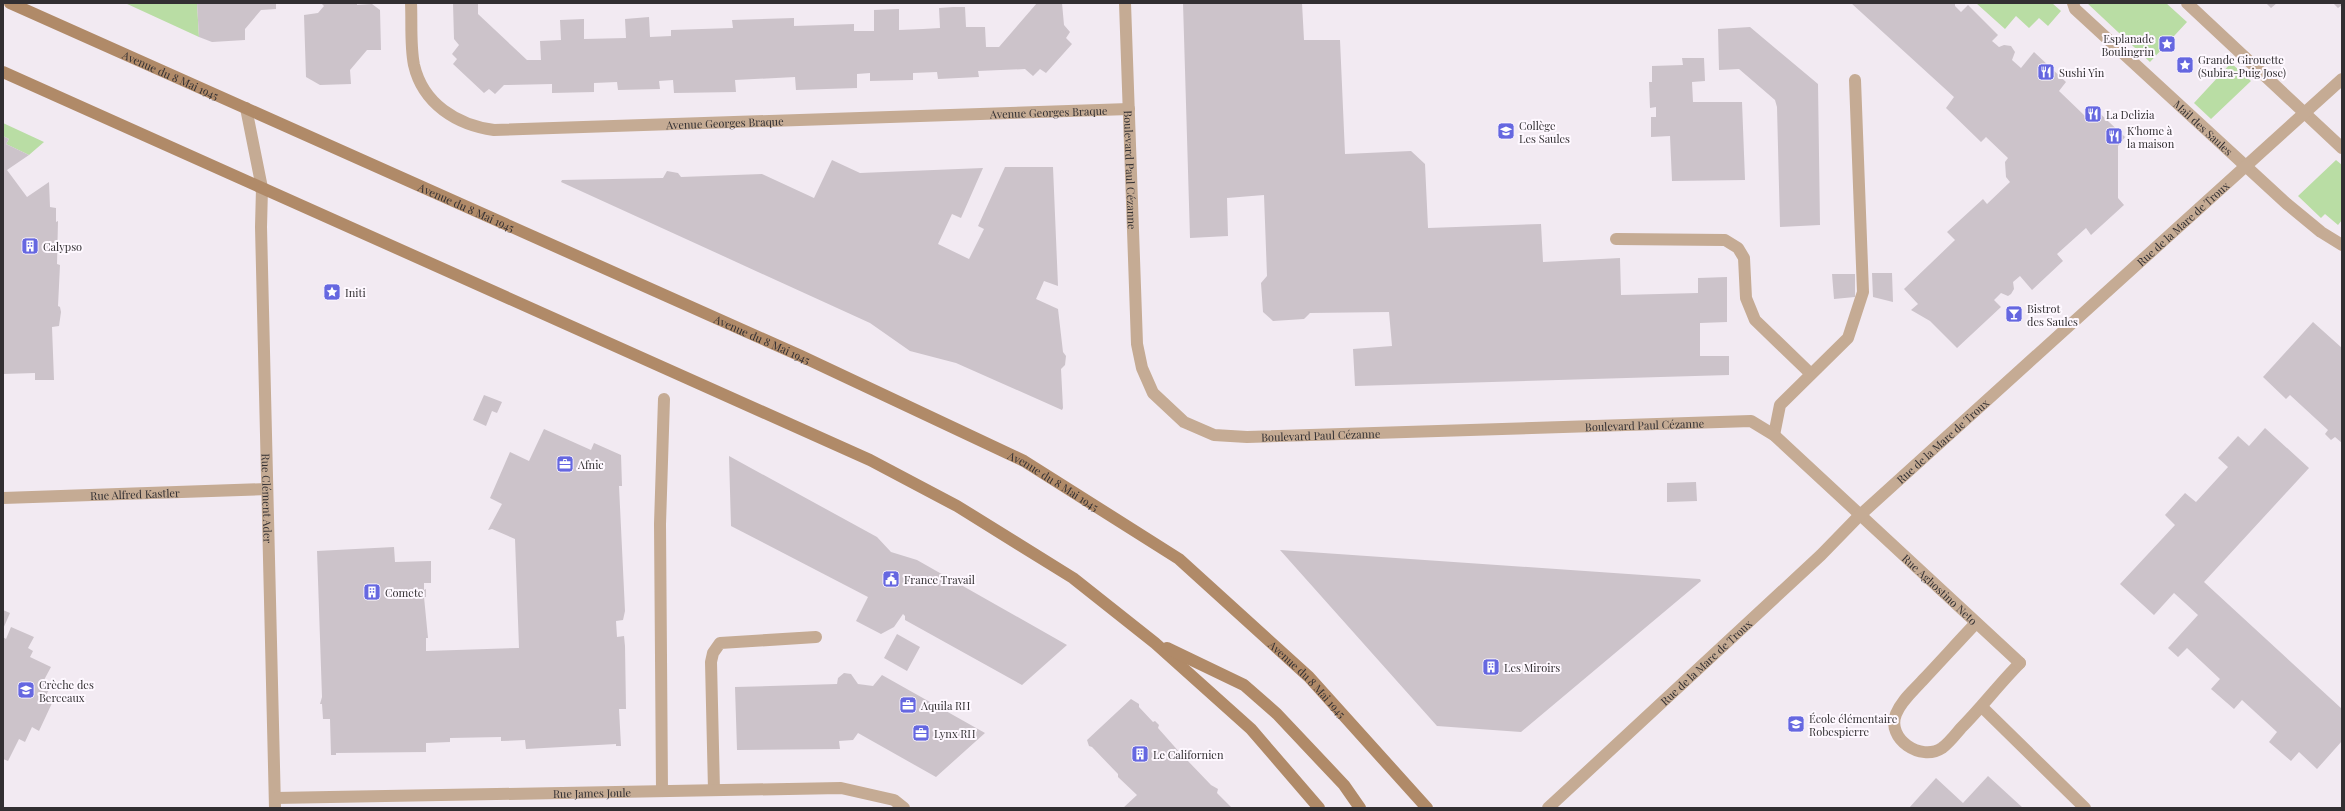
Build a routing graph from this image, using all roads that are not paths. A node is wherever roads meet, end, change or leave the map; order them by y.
1 (10, 3) edge
2 (411, 3) edge
3 (1125, 3) edge
4 (2073, 3) edge
5 (2187, 3) edge
6 (3, 72) edge
7 (2342, 79) edge
8 (1855, 80) dead end
9 (246, 108) junction
10 (1129, 109) junction
11 (2305, 113) junction
12 (2342, 148) edge
13 (2246, 166) junction
14 (262, 188) junction
15 (1616, 239) dead end
16 (2342, 245) edge
17 (1811, 374) junction
18 (664, 399) dead end
19 (1774, 435) junction
20 (267, 489) junction
21 (3, 498) edge
22 (1859, 516) junction
23 (1976, 623) junction
24 (816, 637) dead end
25 (1155, 643) junction
26 (1982, 707) junction
27 (714, 790) junction
28 (662, 791) junction
29 (275, 803) edge
30 (904, 808) edge
31 (1320, 808) edge
32 (1360, 808) edge
33 (1427, 808) edge
34 (1548, 808) edge
35 (2085, 808) edge

1 - 9 main road, Avenue du 8 Mai 1945
2 - 10 street, Avenue Georges Braque
3 - 10 street, Boulevard Paul Cézanne
4 - 13 street, Mail des Saules
5 - 11 street
6 - 14 main road
7 - 11 street, Rue de la Mare de Troux
8 - 17 street
9 - 14 street, Rue Clément Ader
9 - 33 main road, Avenue du 8 Mai 1945
10 - 19 street, Boulevard Paul Cézanne
11 - 12 street
11 - 13 street, Rue de la Mare de Troux
13 - 16 street, Mail des Saules
13 - 22 street, Rue de la Mare de Troux
14 - 20 street, Rue Clément Ader
14 - 25 main road
15 - 17 street
17 - 19 street
18 - 28 street
19 - 22 street, Boulevard Paul Cézanne
20 - 21 street, Rue Alfred Kastler
20 - 29 street, Rue Clément Ader
22 - 23 street, Rue Aghostino Neto
22 - 34 street, Rue de la Mare de Troux
23 - 26 street, Rue Aghostino Neto
23 - 26 street
24 - 27 street
25 - 31 main road
25 - 32 main road
26 - 35 street
27 - 28 street, Rue James Joule
27 - 30 street, Rue James Joule
28 - 29 street, Rue James Joule

